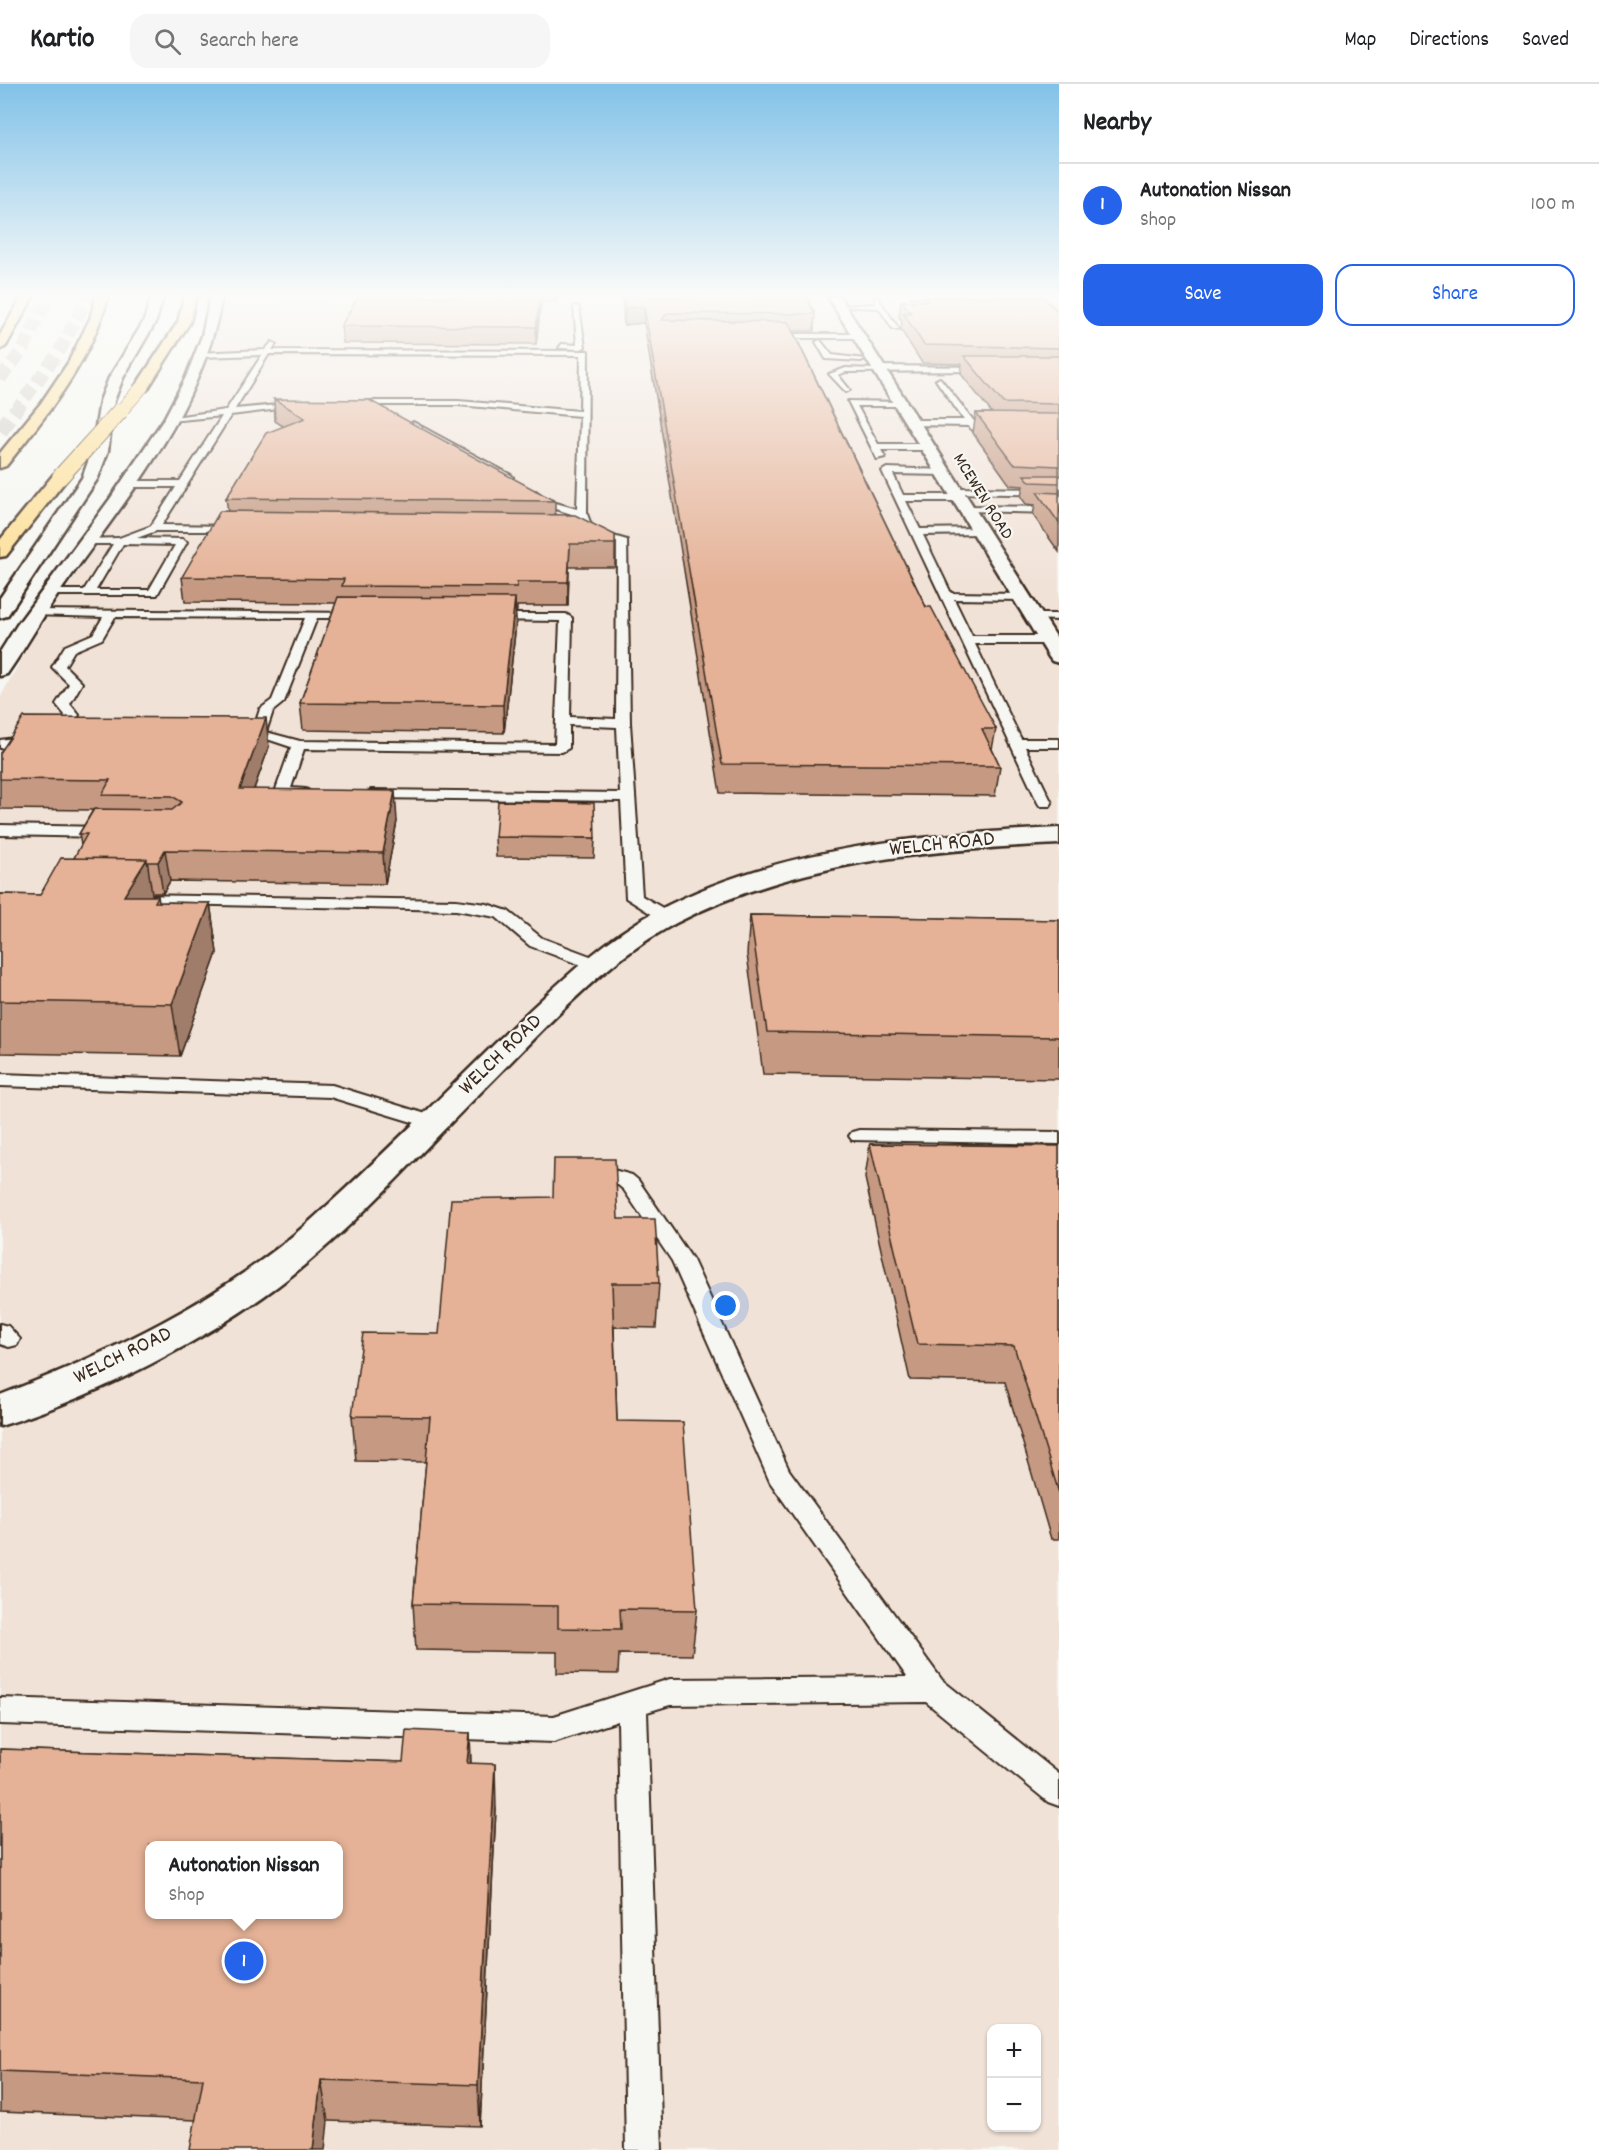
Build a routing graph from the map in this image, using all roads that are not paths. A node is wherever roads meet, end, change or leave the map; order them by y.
1 (54, 393) edge
2 (110, 393) edge
3 (136, 393) edge
4 (183, 393) edge
5 (242, 393) edge
6 (585, 393) edge
7 (846, 393) edge
8 (895, 393) edge
9 (950, 393) edge
10 (848, 396) junction
11 (370, 402) junction
12 (338, 403) edge
13 (901, 404) junction
14 (309, 405) edge
15 (231, 412) junction
16 (390, 413) edge
17 (585, 414) junction
18 (170, 418) junction
19 (400, 418) edge
20 (913, 423) junction
21 (971, 423) junction
22 (1006, 428) edge
23 (875, 447) junction
24 (928, 447) junction
25 (880, 457) dead end
26 (0, 463) edge
27 (943, 472) junction
28 (516, 482) edge
29 (129, 484) junction
30 (184, 484) junction
31 (525, 488) edge
32 (1059, 492) edge
33 (900, 498) junction
34 (961, 500) junction
35 (1059, 510) edge
36 (582, 514) junction
37 (155, 528) junction
38 (249, 529) edge
39 (980, 531) junction
40 (916, 532) junction
41 (87, 541) junction
42 (120, 541) junction
43 (0, 552) edge
44 (50, 593) junction
45 (88, 593) junction
46 (947, 596) junction
47 (1022, 597) junction
48 (0, 612) edge
49 (35, 613) junction
50 (111, 613) junction
51 (312, 615) junction
52 (371, 615) edge
53 (474, 617) edge
54 (1034, 617) junction
55 (1059, 617) edge
56 (967, 640) junction
57 (1055, 647) edge
58 (0, 670) edge
59 (562, 721) junction
60 (623, 723) junction
61 (223, 735) edge
62 (258, 736) junction
63 (1017, 743) junction
64 (1059, 743) edge
65 (0, 744) edge
66 (299, 745) junction
67 (318, 793) edge
68 (354, 793) edge
69 (627, 797) junction
70 (1045, 802) dead end
71 (0, 830) edge
72 (124, 832) edge
73 (1059, 836) edge
74 (120, 900) edge
75 (667, 917) junction
76 (595, 964) junction
77 (0, 1080) edge
78 (432, 1122) junction
79 (859, 1136) dead end
80 (1059, 1138) edge
81 (574, 1165) edge
82 (0, 1411) edge
83 (932, 1689) junction
84 (632, 1703) junction
85 (0, 1711) edge
86 (1059, 1792) edge
87 (644, 2150) edge

1 - 26 highway
2 - 48 main road
3 - 43 highway, bridge
4 - 18 main road
5 - 15 lane
6 - 17 lane
7 - 10 lane
8 - 13 main road, MCEWEN ROAD
9 - 21 lane
10 - 13 lane
10 - 23 lane
11 - 12 lane
11 - 16 lane
11 - 17 lane
13 - 20 main road, MCEWEN ROAD
14 - 15 lane
15 - 18 lane
15 - 30 lane
17 - 36 lane
18 - 29 main road
19 - 28 lane
20 - 21 lane
20 - 24 main road, MCEWEN ROAD
21 - 22 lane
23 - 24 lane
23 - 25 lane
24 - 27 main road, MCEWEN ROAD
27 - 33 lane
27 - 34 main road, MCEWEN ROAD
29 - 30 lane
29 - 41 main road
30 - 37 lane
31 - 36 lane
32 - 34 lane
33 - 34 lane
33 - 40 lane
34 - 35 lane
34 - 39 main road, MCEWEN ROAD
36 - 60 lane
37 - 38 lane
37 - 42 lane
39 - 40 lane
39 - 47 main road, MCEWEN ROAD
40 - 46 lane
41 - 42 lane
41 - 44 main road
42 - 45 lane
42 - 45 lane
44 - 45 lane
44 - 49 main road
46 - 47 lane
46 - 56 lane
47 - 54 main road, MCEWEN ROAD
49 - 50 lane
49 - 58 main road
50 - 51 lane
50 - 65 lane
51 - 52 lane
51 - 62 lane
53 - 59 lane
54 - 55 lane
54 - 57 main road, MCEWEN ROAD
56 - 57 lane
56 - 63 lane
59 - 60 lane
59 - 66 lane
60 - 69 lane
61 - 62 lane
62 - 66 lane
63 - 64 lane
63 - 70 lane
66 - 67 lane
68 - 69 lane
69 - 75 lane
71 - 72 lane
73 - 75 main road, WELCH ROAD
74 - 76 lane
75 - 76 main road, WELCH ROAD
76 - 78 main road, WELCH ROAD
77 - 78 lane
78 - 82 main road, WELCH ROAD
79 - 80 lane
81 - 83 lane
83 - 84 lane
83 - 86 lane
84 - 85 lane
84 - 87 lane

